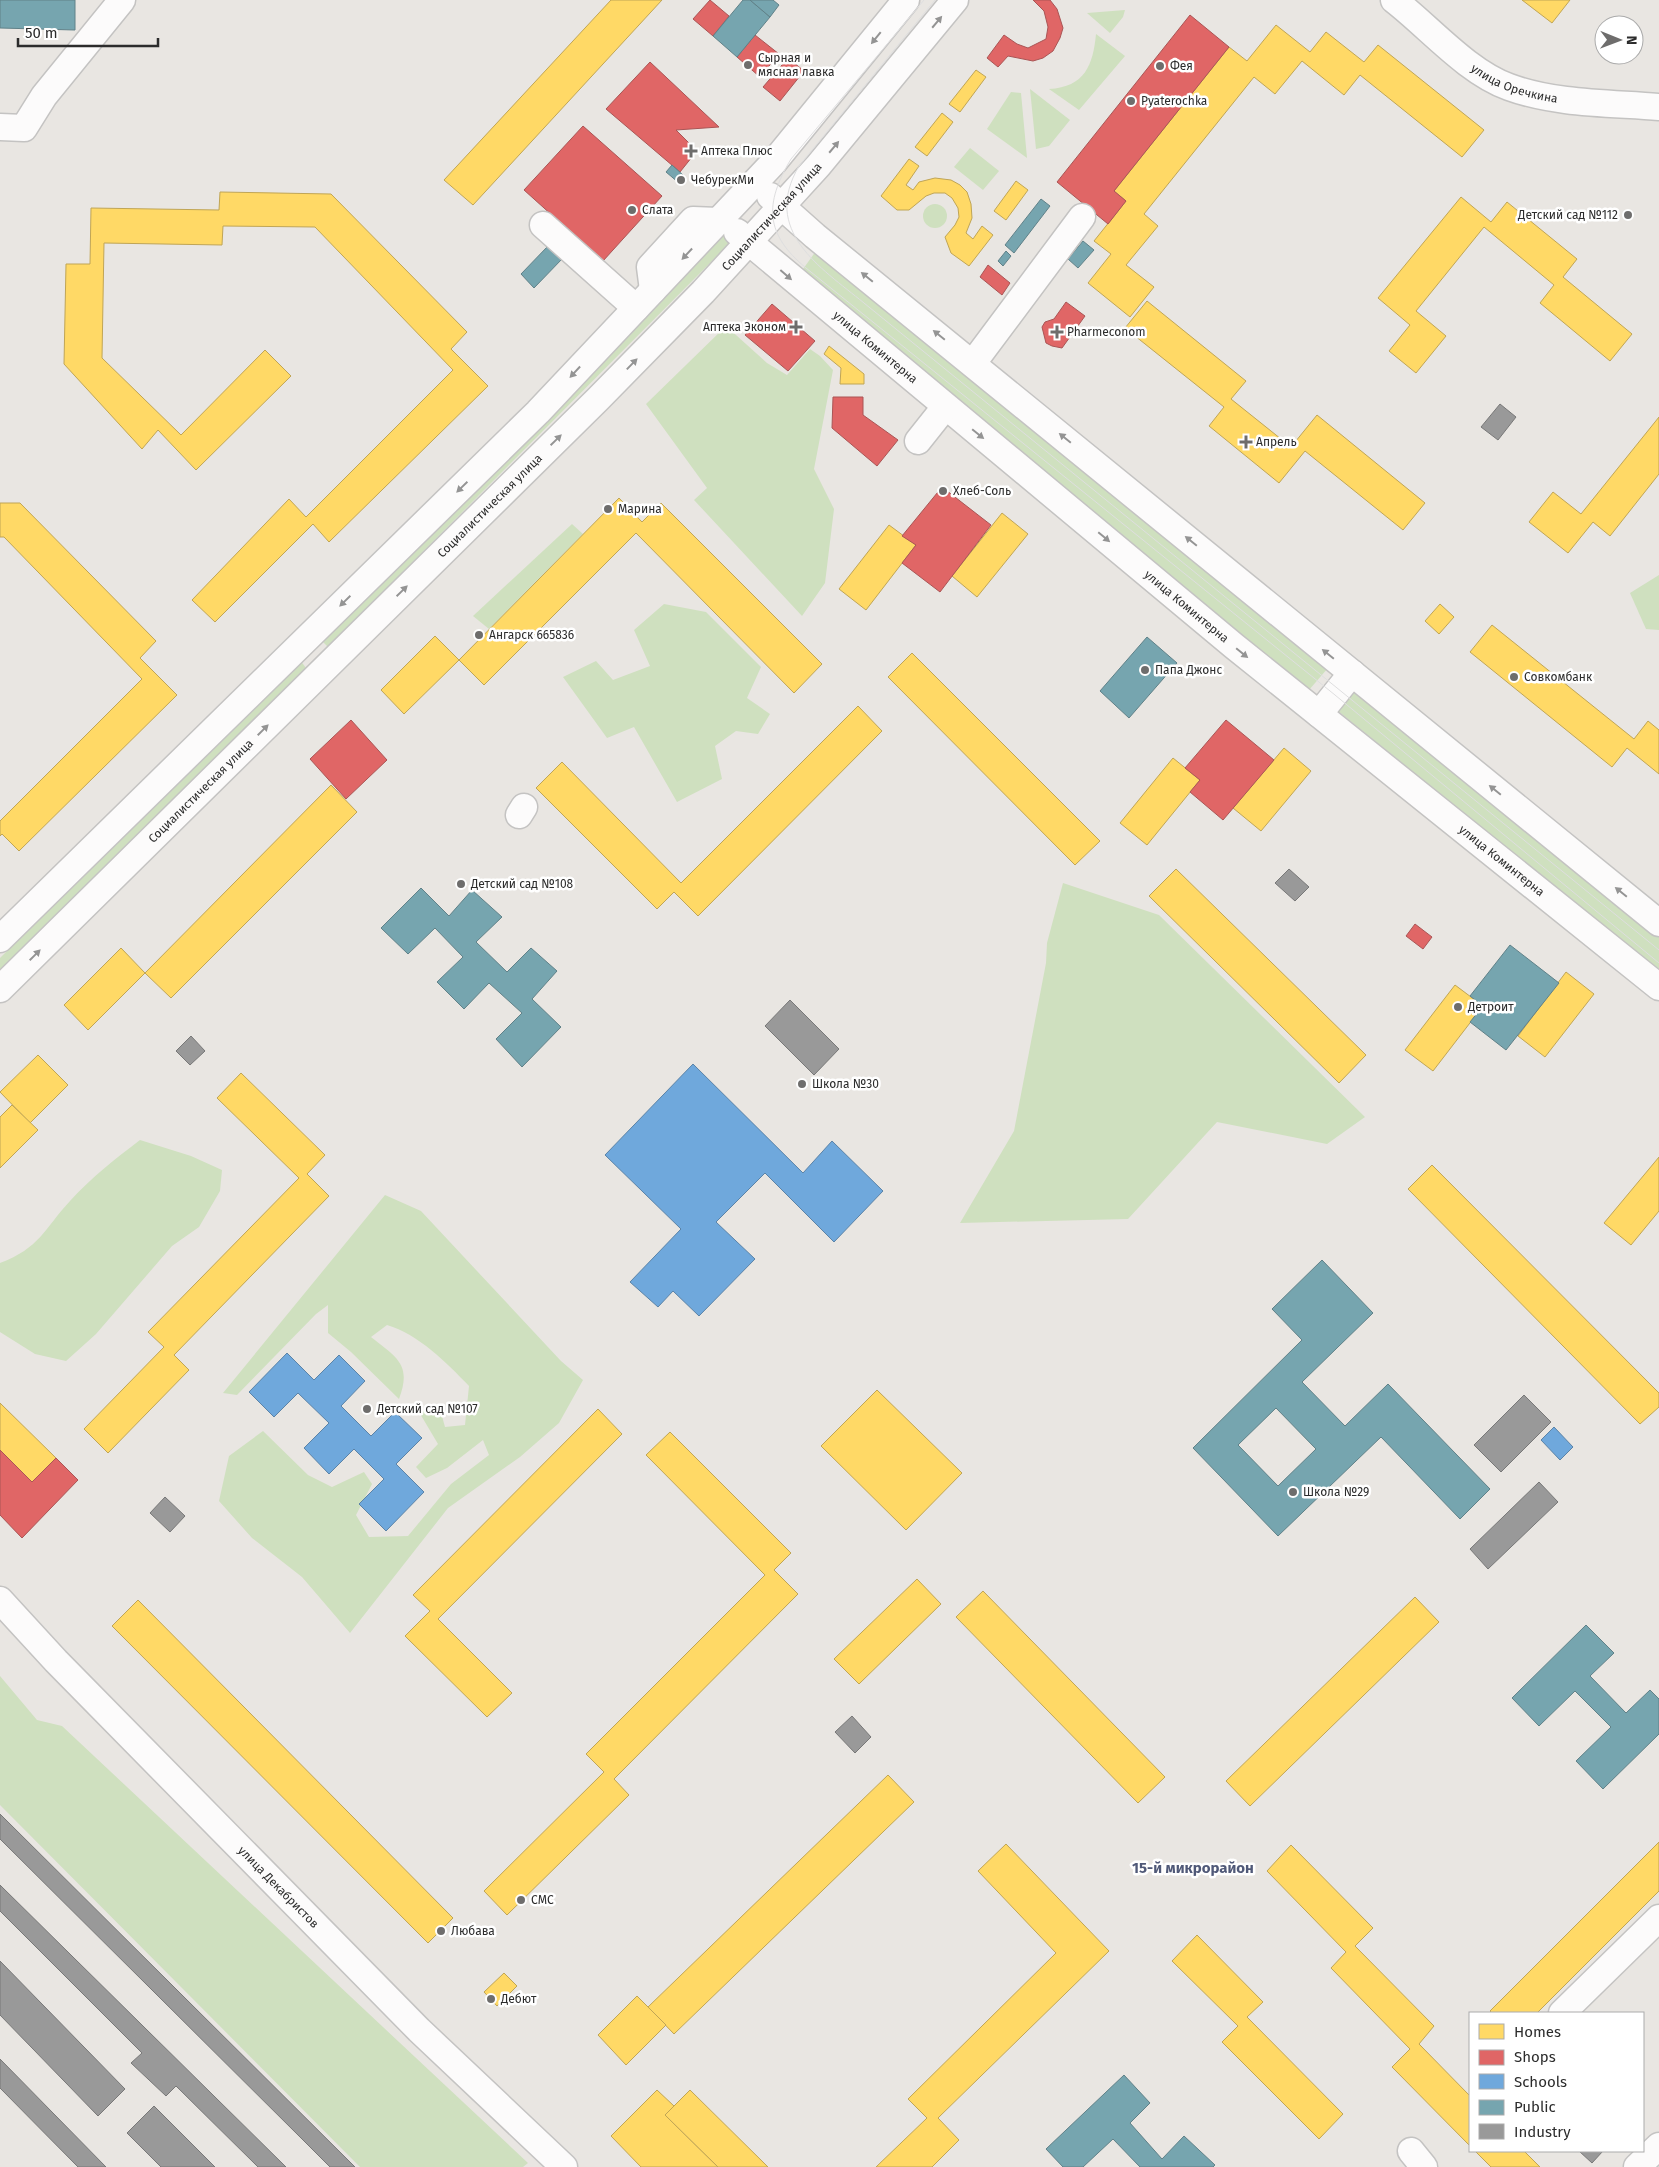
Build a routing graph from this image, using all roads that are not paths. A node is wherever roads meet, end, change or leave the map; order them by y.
1 (122, 0) edge
2 (906, 0) edge
3 (955, 0) edge
4 (1402, 2) edge
5 (1659, 107) edge
6 (0, 127) edge
7 (755, 182) junction
8 (782, 207) junction
9 (1082, 217) dead end
10 (720, 220) junction
11 (544, 225) dead end
12 (748, 243) junction
13 (644, 299) junction
14 (973, 363) junction
15 (945, 407) junction
16 (918, 441) dead end
17 (1352, 674) junction
18 (1319, 714) junction
19 (1659, 923) edge
20 (0, 939) edge
21 (1659, 987) edge
22 (0, 989) edge
23 (0, 1600) edge
24 (1659, 1918) edge
25 (1563, 2012) edge
26 (1659, 2146) edge
27 (564, 2167) edge
28 (1637, 2167) edge

1 - 6 street
2 -> 7 street
8 -> 3 street, Социалистическая улица
4 - 5 street, улица Оречкина
7 - 8 street
7 - 10 street
8 - 12 street, Социалистическая улица
14 -> 8 street
9 - 14 street
10 - 12 street, улица Коминтерна
10 - 13 street
11 - 13 street
12 -> 15 street, улица Коминтерна
22 -> 12 street, Социалистическая улица
13 -> 20 street
17 -> 14 street
15 - 16 street
15 -> 18 street, улица Коминтерна
17 - 18 street
19 -> 17 street
18 - 21 street, улица Коминтерна
23 - 27 street, улица Декабристов
24 - 25 street
26 - 28 street

